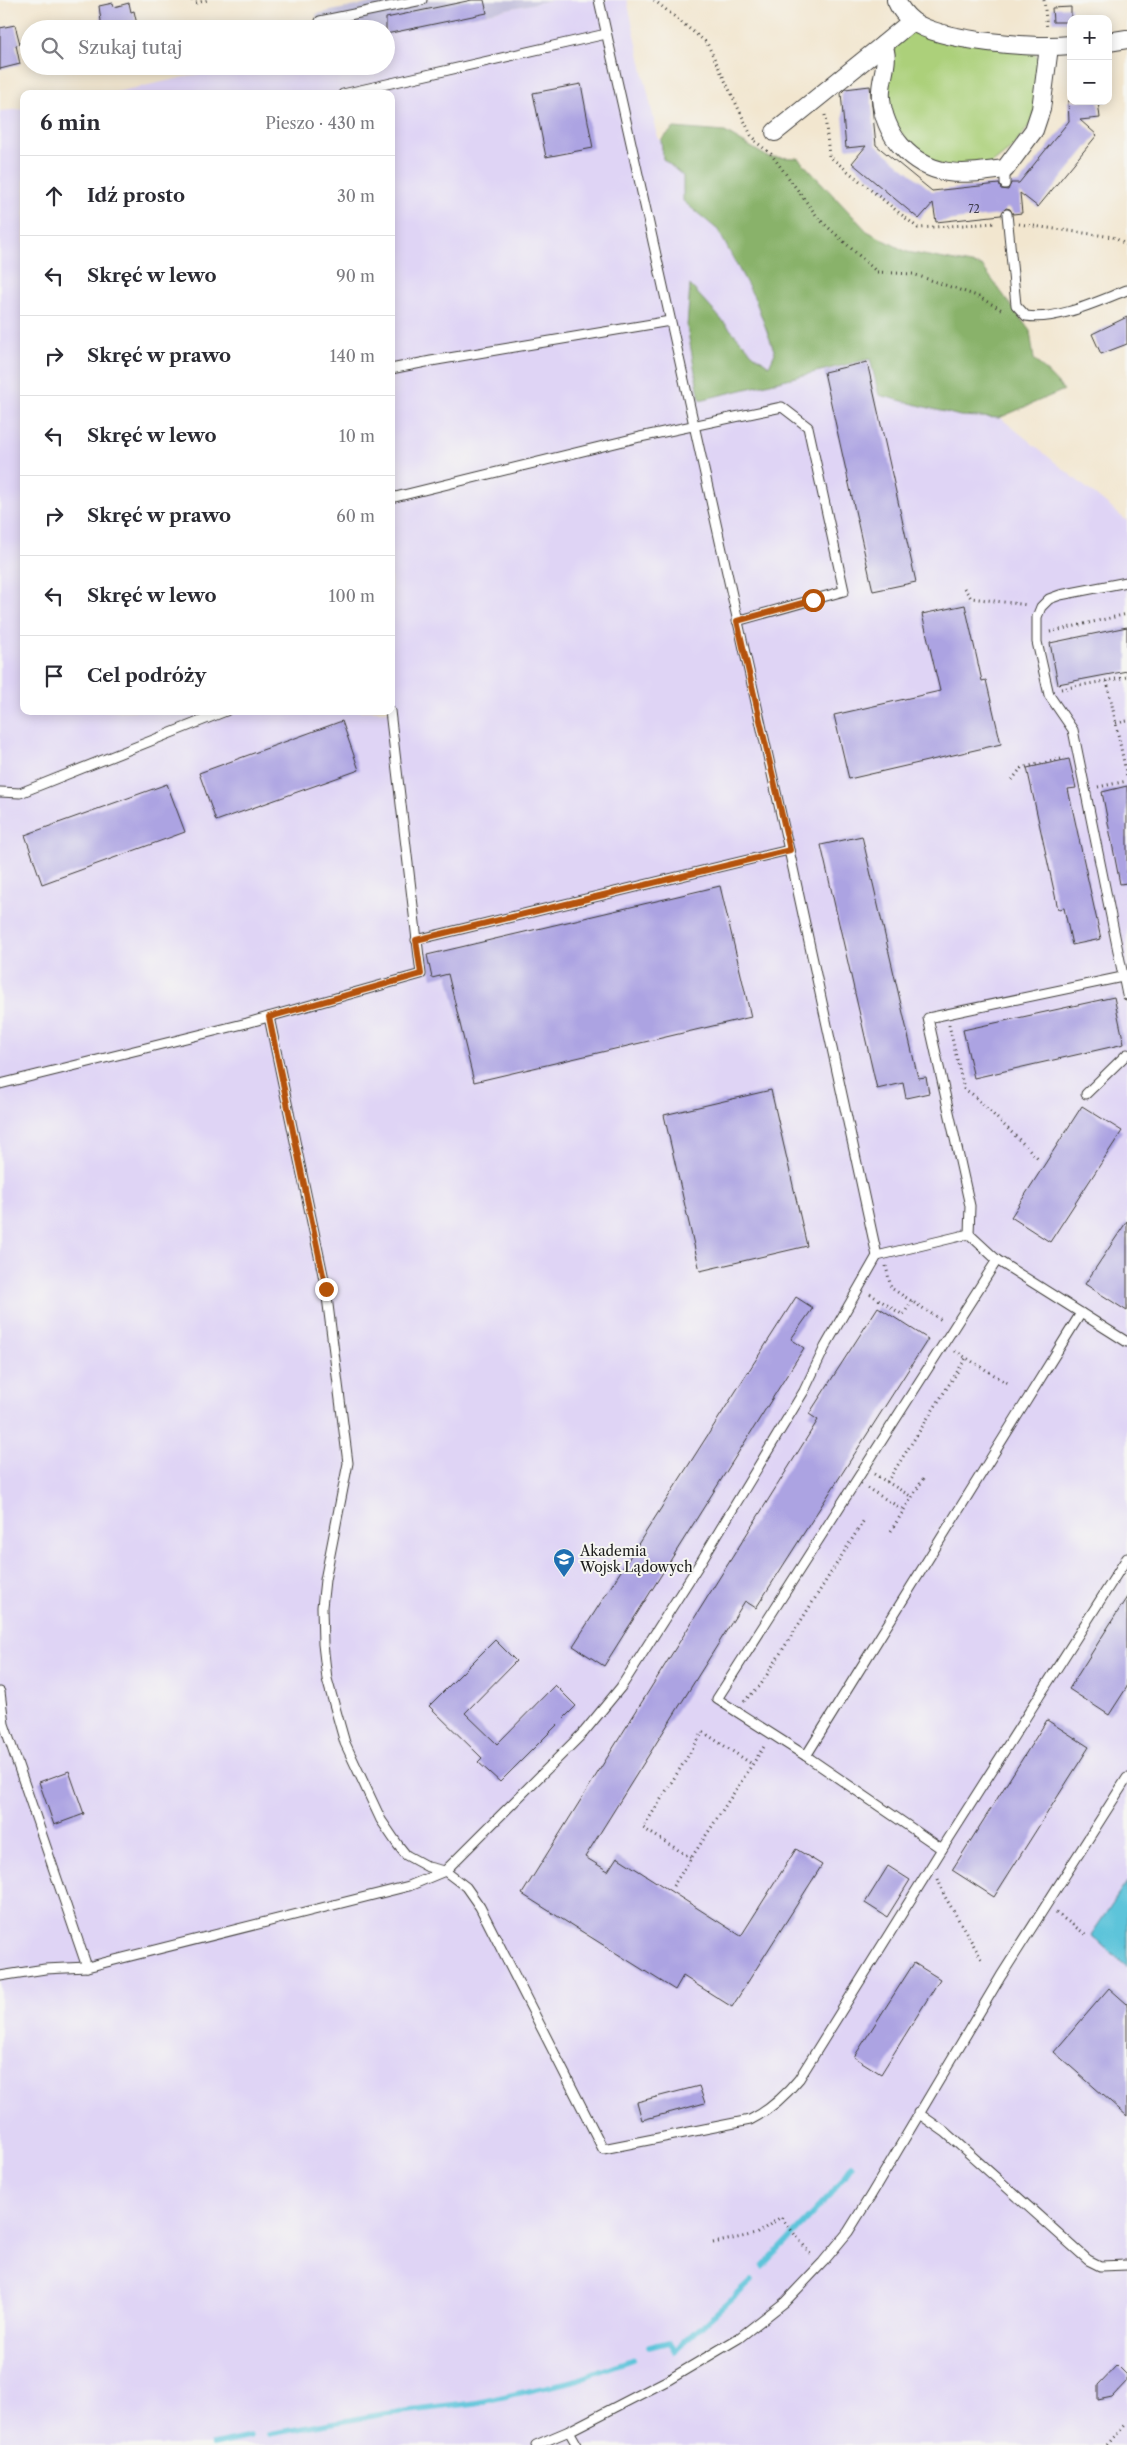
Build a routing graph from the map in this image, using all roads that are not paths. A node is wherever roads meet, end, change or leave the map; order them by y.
1 (422, 0) edge
2 (599, 0) edge
3 (896, 0) edge
4 (325, 20) edge
5 (912, 21) junction
6 (606, 34) junction
7 (1127, 39) edge
8 (1112, 41) edge
9 (883, 45) junction
10 (1067, 46) edge
11 (1049, 47) junction
12 (361, 90) edge
13 (775, 132) road end
14 (1008, 218) road end
15 (1127, 290) edge
16 (670, 321) junction
17 (395, 369) edge
18 (694, 427) junction
19 (395, 497) edge
20 (1127, 582) edge
21 (737, 621) junction
22 (216, 715) edge
23 (390, 715) edge
24 (0, 792) edge
25 (790, 850) junction
26 (416, 940) junction
27 (1125, 976) edge
28 (1127, 995) edge
29 (269, 1017) junction
30 (1127, 1054) edge
31 (0, 1084) edge
32 (1086, 1094) dead end
33 (969, 1234) junction
34 (877, 1256) junction
35 (997, 1260) junction
36 (1081, 1313) junction
37 (1127, 1342) edge
38 (1127, 1558) edge
39 (0, 1692) edge
40 (806, 1756) junction
41 (1127, 1778) edge
42 (942, 1849) junction
43 (445, 1871) junction
44 (86, 1967) junction
45 (0, 1976) edge
46 (918, 2113) junction
47 (1127, 2265) edge
48 (570, 2431) junction
49 (536, 2445) edge
50 (577, 2445) edge

1 - 4 lane
2 - 6 lane
3 - 5 street
5 - 9 street
5 - 11 street
6 - 12 lane
6 - 16 lane
7 - 8 street
9 - 11 street
9 - 13 street
10 - 11 street
14 - 15 lane
16 - 17 lane
16 - 18 lane
18 - 19 lane
18 - 21 lane
18 - 21 lane
20 - 27 lane
21 - 25 lane
22 - 24 lane
23 - 26 lane
25 - 26 lane
25 - 34 lane
26 - 29 lane
27 - 28 lane
27 - 33 lane
29 - 31 lane
29 - 43 lane
30 - 32 lane
33 - 34 lane
33 - 35 lane
34 - 43 lane
35 - 36 lane
35 - 40 lane
36 - 37 lane
36 - 40 lane
38 - 42 lane
39 - 44 lane
40 - 42 lane
41 - 46 lane
42 - 43 lane
43 - 44 lane
44 - 45 lane
46 - 47 lane
46 - 48 lane
48 - 49 lane
48 - 50 lane

